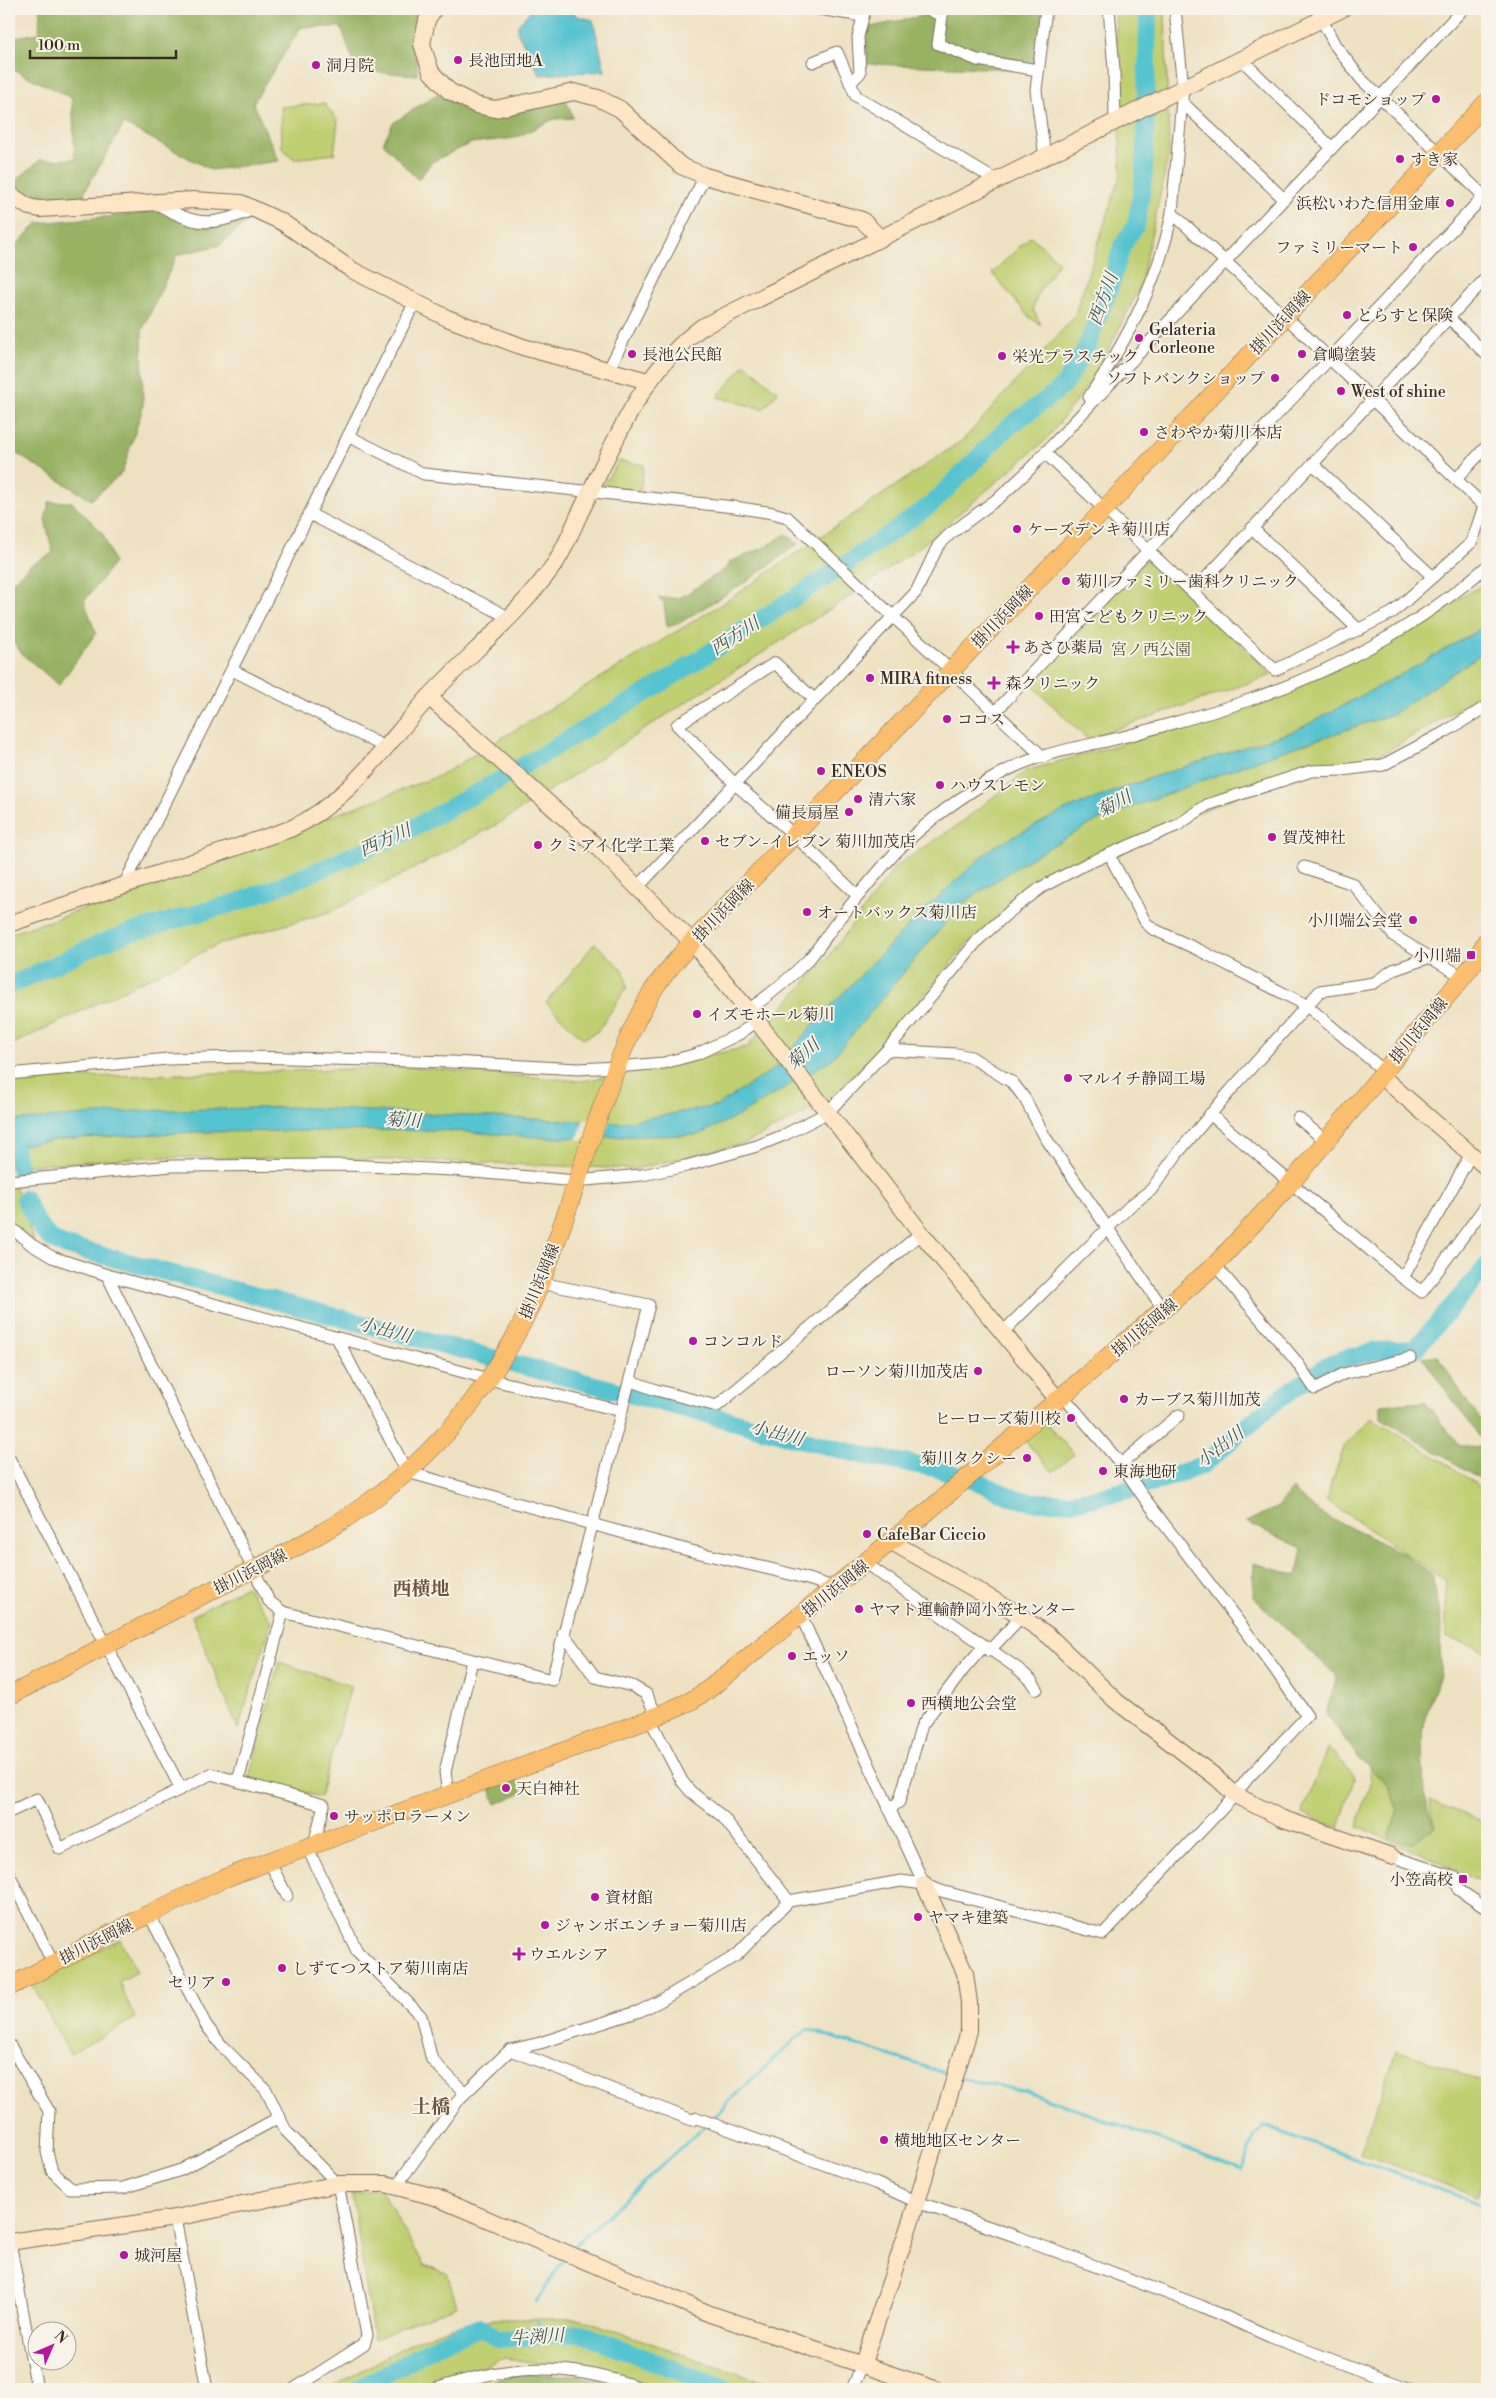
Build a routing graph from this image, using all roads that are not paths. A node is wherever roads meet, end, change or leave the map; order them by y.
1 (434, 9) edge
2 (819, 9) edge
3 (928, 9) edge
4 (1046, 9) edge
5 (1109, 9) edge
6 (1175, 9) edge
7 (1342, 9) edge
8 (1464, 9) edge
9 (864, 13) edge
10 (1319, 14) edge
11 (1241, 58) junction
12 (813, 62) dead end
13 (1038, 70) junction
14 (850, 83) junction
15 (1179, 94) junction
16 (1380, 98) junction
17 (1487, 102) edge
18 (1118, 121) junction
19 (1332, 148) junction
20 (1439, 153) junction
21 (1045, 157) junction
22 (705, 176) junction
23 (997, 181) junction
24 (9, 194) edge
25 (1486, 198) edge
26 (1284, 199) junction
27 (1172, 213) junction
28 (879, 237) junction
29 (1226, 260) junction
30 (1487, 277) edge
31 (415, 302) junction
32 (1285, 316) junction
33 (1449, 318) junction
34 (1487, 356) edge
35 (1330, 358) junction
36 (609, 369) junction
37 (648, 381) junction
38 (1373, 400) junction
39 (1070, 425) junction
40 (348, 436) junction
41 (1487, 446) edge
42 (1045, 453) junction
43 (1313, 464) junction
44 (1456, 479) junction
45 (591, 491) junction
46 (1105, 509) junction
47 (310, 514) junction
48 (1252, 528) junction
49 (1149, 552) junction
50 (1487, 566) edge
51 (1433, 577) junction
52 (1193, 592) junction
53 (893, 616) junction
54 (508, 617) junction
55 (1359, 630) junction
56 (232, 670) junction
57 (950, 670) junction
58 (429, 697) junction
59 (815, 700) junction
60 (1487, 706) edge
61 (995, 712) junction
62 (385, 747) junction
63 (1043, 757) junction
64 (734, 783) junction
65 (794, 835) junction
66 (1113, 862) dead end
67 (1304, 867) dead end
68 (124, 885) junction
69 (638, 887) junction
70 (858, 896) junction
71 (9, 924) edge
72 (1487, 941) edge
73 (692, 942) junction
74 (1430, 957) junction
75 (1462, 977) junction
76 (1306, 1005) junction
77 (755, 1019) junction
78 (887, 1050) junction
79 (615, 1070) junction
80 (1382, 1073) junction
81 (9, 1074) edge
82 (826, 1111) junction
83 (1210, 1114) junction
84 (1298, 1118) dead end
85 (1326, 1141) junction
86 (1471, 1154) junction
87 (1487, 1168) edge
88 (9, 1181) edge
89 (576, 1181) junction
90 (1291, 1183) junction
91 (1487, 1204) edge
92 (9, 1226) edge
93 (1107, 1228) junction
94 (921, 1233) junction
95 (1215, 1265) junction
96 (107, 1276) junction
97 (1402, 1278) junction
98 (541, 1283) junction
99 (1164, 1310) junction
100 (1003, 1332) junction
101 (338, 1338) junction
102 (1410, 1358) dead end
103 (491, 1376) junction
104 (631, 1381) junction
105 (1061, 1398) junction
106 (622, 1411) junction
107 (1179, 1415) dead end
108 (9, 1458) edge
109 (1121, 1464) junction
110 (407, 1472) junction
111 (592, 1525) junction
112 (892, 1542) junction
113 (865, 1563) junction
114 (252, 1570) junction
115 (835, 1588) junction
116 (283, 1612) junction
117 (801, 1616) junction
118 (1021, 1617) junction
119 (563, 1632) junction
120 (105, 1645) junction
121 (986, 1649) junction
122 (472, 1661) junction
123 (1037, 1689) dead end
124 (9, 1696) edge
125 (653, 1718) junction
126 (238, 1781) junction
127 (181, 1789) junction
128 (448, 1794) junction
129 (1235, 1795) junction
130 (889, 1809) junction
131 (9, 1812) edge
132 (311, 1846) junction
133 (1390, 1856) joint
134 (269, 1861) junction
135 (9, 1874) edge
136 (924, 1884) junction
137 (287, 1896) dead end
138 (789, 1901) junction
139 (1487, 1908) edge
140 (149, 1914) junction
141 (53, 1963) junction
142 (9, 1987) edge
143 (9, 2044) edge
144 (510, 2050) junction
145 (465, 2093) junction
146 (280, 2117) junction
147 (338, 2184) junction
148 (401, 2187) junction
149 (917, 2202) junction
150 (175, 2218) junction
151 (9, 2242) edge
152 (862, 2364) junction
153 (37, 2389) edge
154 (207, 2389) edge
155 (294, 2389) edge
156 (435, 2389) edge
157 (644, 2389) edge
158 (852, 2389) edge
159 (935, 2389) edge
160 (1410, 2389) edge

1 - 22 street
2 - 9 street
3 - 13 street
4 - 13 street
5 - 18 street
6 - 15 street
7 - 10 street
8 - 16 street
9 - 14 street
10 - 11 street
10 - 16 street
11 - 15 street
11 - 19 street
12 - 14 street
13 - 21 street
14 - 23 street
15 - 18 street
15 - 26 street
15 - 27 street
16 - 19 street
16 - 20 street
17 - 20 main road, 掛川浜岡線
18 - 21 street
19 - 26 street
20 - 25 street
20 - 32 main road, 掛川浜岡線
21 - 23 street
22 - 28 street
22 - 36 street
23 - 28 street
24 - 31 street
25 - 35 street
26 - 29 street
27 - 29 street
27 - 39 street
28 - 37 street
29 - 32 street
29 - 39 street
30 - 33 street
31 - 36 street
31 - 40 street
32 - 35 street
32 - 46 main road, 掛川浜岡線
33 - 34 street
33 - 38 street
35 - 38 street
35 - 49 street
36 - 37 street
37 - 45 street
38 - 43 street
38 - 44 street
39 - 42 street
40 - 45 street
40 - 47 street
41 - 44 street
42 - 46 street
42 - 53 street
43 - 48 street
43 - 51 street
44 - 51 street
45 - 53 street
45 - 54 street
46 - 49 street
46 - 57 main road, 掛川浜岡線
47 - 54 street
47 - 56 street
48 - 52 street
48 - 55 street
49 - 52 street
49 - 61 street
50 - 63 street
51 - 55 street
52 - 55 street
53 - 57 street
53 - 59 street
54 - 58 street
56 - 62 street
56 - 68 street
57 - 61 street
57 - 65 main road, 掛川浜岡線
58 - 62 street
58 - 69 street
59 - 64 street
59 - 64 street
60 - 78 street
61 - 63 street
62 - 68 street
63 - 70 street
64 - 65 street
64 - 69 street
65 - 70 street
65 - 73 main road, 掛川浜岡線
66 - 76 street
67 - 74 street
68 - 71 street
69 - 73 street
70 - 77 street
72 - 75 main road, 掛川浜岡線
73 - 77 street
73 - 79 main road, 掛川浜岡線
74 - 75 street
74 - 76 street
75 - 80 main road, 掛川浜岡線
76 - 80 street
76 - 83 street
77 - 79 street
77 - 82 street
78 - 82 street
78 - 93 street
79 - 81 street
79 - 89 main road, 掛川浜岡線
80 - 85 main road, 掛川浜岡線
80 - 86 street
82 - 89 street
82 - 94 street
83 - 90 street
83 - 93 street
84 - 85 street
85 - 90 main road, 掛川浜岡線
86 - 87 street
86 - 97 street
88 - 89 street
89 - 98 main road, 掛川浜岡線
90 - 95 main road, 掛川浜岡線
90 - 97 street
91 - 97 street
92 - 96 street
93 - 99 street
93 - 100 street
94 - 100 street
94 - 104 street
95 - 99 main road, 掛川浜岡線
95 - 102 street
96 - 101 street
96 - 114 street
98 - 103 main road, 掛川浜岡線
98 - 104 street
99 - 105 main road, 掛川浜岡線
100 - 105 street
101 - 103 street
101 - 110 street
103 - 106 street
103 - 110 main road, 掛川浜岡線
104 - 106 street
105 - 109 street
105 - 112 main road, 掛川浜岡線
106 - 111 street
107 - 109 street
108 - 120 street
109 - 129 street
110 - 111 street
110 - 114 main road, 掛川浜岡線
111 - 115 street
111 - 119 street
112 - 113 main road, 掛川浜岡線
112 - 118 street
113 - 115 main road, 掛川浜岡線
113 - 121 street
114 - 116 street
114 - 120 main road, 掛川浜岡線
115 - 117 main road, 掛川浜岡線
116 - 122 street
116 - 126 street
117 - 125 main road, 掛川浜岡線
117 - 130 street
118 - 121 street
118 - 129 street
119 - 122 street
119 - 125 street
120 - 124 main road, 掛川浜岡線
120 - 127 street
121 - 123 street
121 - 130 street
122 - 128 street
125 - 128 main road, 掛川浜岡線
125 - 138 street
126 - 127 street
126 - 132 street
127 - 131 street
128 - 132 main road, 掛川浜岡線
129 - 133 street
129 - 136 street
130 - 136 street
132 - 134 main road, 掛川浜岡線
132 - 145 street
133 - 139 street
134 - 137 street
134 - 140 main road, 掛川浜岡線
135 - 141 street
136 - 138 street
136 - 149 street
138 - 144 street
140 - 141 main road, 掛川浜岡線
140 - 146 street
141 - 142 main road, 掛川浜岡線
143 - 146 street
144 - 145 street
144 - 149 street
145 - 148 street
146 - 147 street
147 - 148 street
147 - 150 street
147 - 155 street
148 - 152 street
149 - 152 street
149 - 160 street
150 - 151 street
150 - 154 street
151 - 153 street
152 - 158 street
152 - 159 street
156 - 157 street

